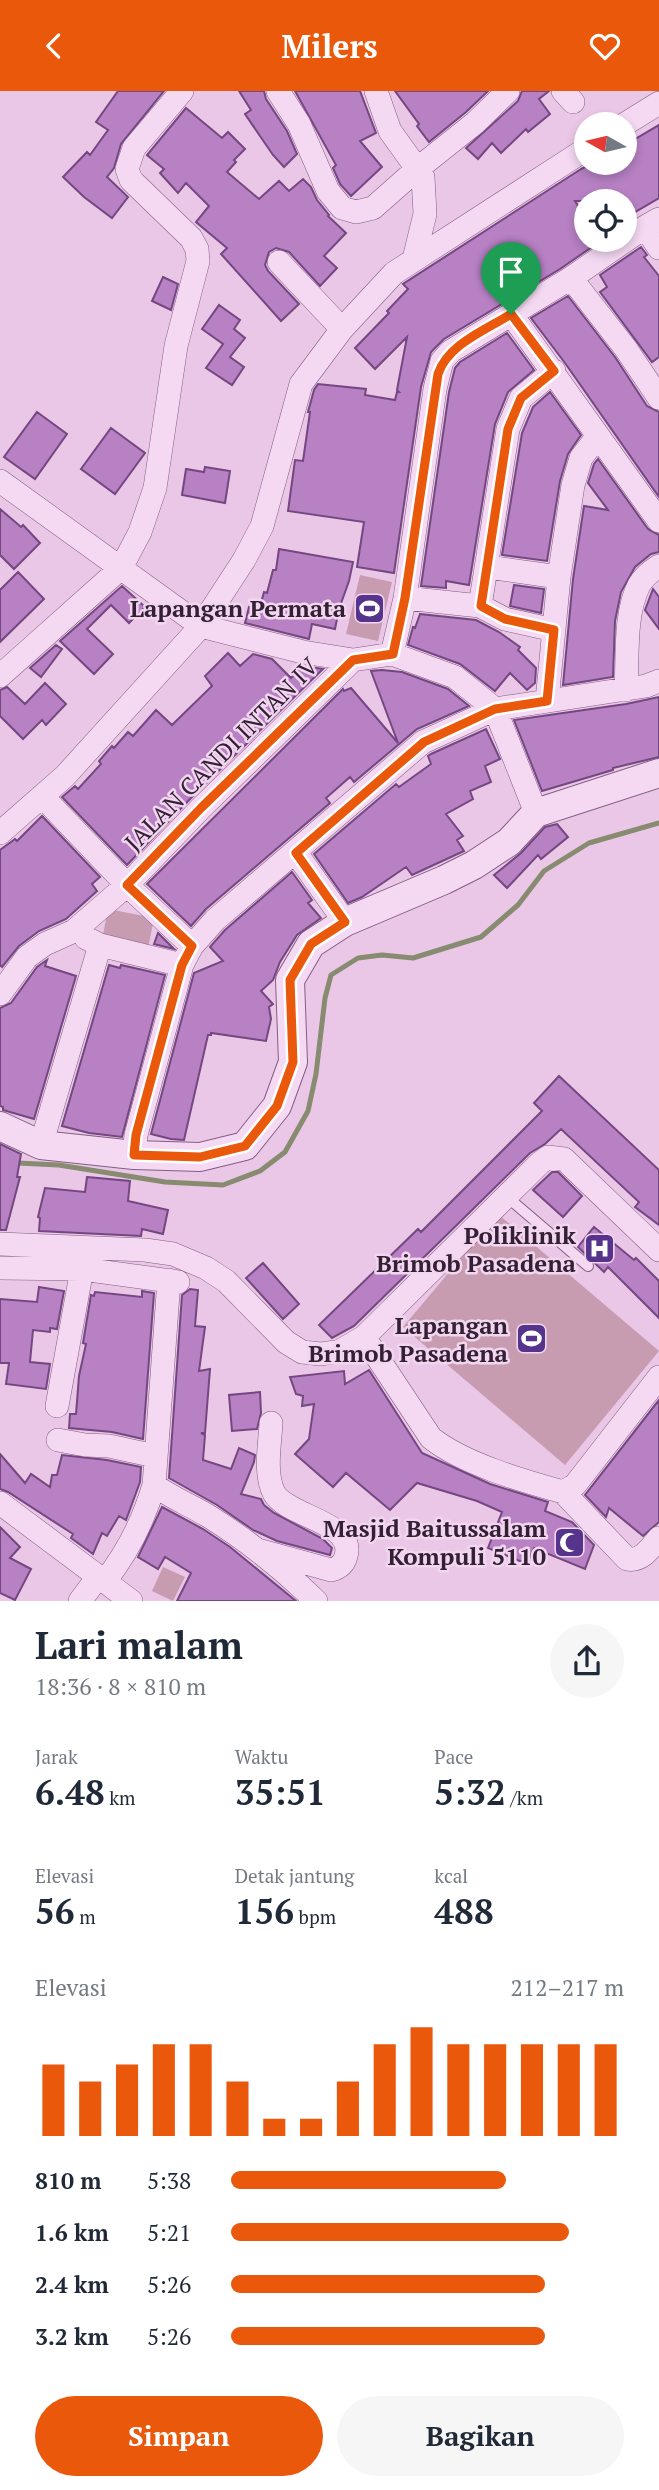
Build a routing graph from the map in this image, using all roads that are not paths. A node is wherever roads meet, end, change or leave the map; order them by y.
1 (182, 91) edge
2 (278, 91) edge
3 (376, 91) edge
4 (509, 91) edge
5 (659, 103) edge
6 (637, 117) edge
7 (574, 157) edge
8 (416, 170) junction
9 (652, 223) edge
10 (659, 248) edge
11 (414, 259) junction
12 (279, 262) dead end
13 (571, 278) junction
14 (511, 314) junction
15 (342, 329) junction
16 (554, 371) junction
17 (659, 398) edge
18 (597, 437) junction
19 (0, 481) edge
20 (659, 521) edge
21 (659, 566) edge
22 (488, 567) junction
23 (121, 568) junction
24 (559, 577) junction
25 (405, 598) junction
26 (481, 606) junction
27 (201, 626) junction
28 (554, 630) junction
29 (393, 654) junction
30 (353, 660) junction
31 (5, 664) edge
32 (659, 681) edge
33 (626, 690) junction
34 (547, 701) junction
35 (495, 709) junction
36 (659, 773) edge
37 (42, 796) junction
38 (536, 813) junction
39 (0, 833) edge
40 (296, 853) junction
41 (127, 885) junction
42 (345, 922) junction
43 (74, 931) junction
44 (100, 945) junction
45 (187, 955) junction
46 (0, 994) edge
47 (0, 1126) edge
48 (41, 1145) junction
49 (134, 1155) junction
50 (506, 1196) junction
51 (0, 1244) edge
52 (659, 1250) edge
53 (588, 1266) dead end
54 (0, 1268) edge
55 (82, 1269) junction
56 (364, 1337) junction
57 (659, 1377) edge
58 (57, 1406) dead end
59 (271, 1423) dead end
60 (58, 1440) dead end
61 (155, 1455) junction
62 (154, 1485) junction
63 (563, 1492) junction
64 (2, 1507) edge
65 (659, 1538) edge
66 (258, 1550) junction
67 (101, 1579) junction
68 (80, 1601) edge
69 (131, 1601) edge
70 (316, 1601) edge

1 - 23 street
2 - 8 street
3 - 8 street
4 - 8 street
5 - 6 street
7 - 11 street
8 - 11 street
9 - 10 street
9 - 13 street
11 - 15 street
12 - 15 street
13 - 14 street
13 - 17 street
14 - 16 street
14 - 25 street
15 - 27 street
16 - 18 street
16 - 22 street
18 - 20 street
18 - 24 street
19 - 23 street
21 - 33 street
22 - 24 street
22 - 26 street
23 - 27 street
23 - 31 street
24 - 28 street
25 - 26 street
25 - 29 street
26 - 28 street
27 - 30 street
27 - 37 street
28 - 34 street
29 - 30 street
29 - 35 street
30 - 41 street, JALAN CANDI INTAN IV
32 - 33 street
33 - 34 street
34 - 35 street
35 - 38 street
35 - 40 street
36 - 38 street
37 - 39 street
37 - 41 street
38 - 42 street
40 - 42 street
40 - 45 street
41 - 43 street, JALAN CANDI INTAN IV
41 - 45 street
42 - 49 street
43 - 44 street
43 - 46 street, JALAN CANDI INTAN IV
44 - 45 street
44 - 48 street
45 - 49 street
47 - 48 street
48 - 49 street
50 - 52 street
50 - 53 lane
50 - 56 street
51 - 56 street
54 - 55 street
55 - 58 street
55 - 61 street
56 - 63 street
57 - 63 street
59 - 66 street
60 - 61 street
61 - 62 street
62 - 66 street
62 - 67 street
63 - 65 street
64 - 67 street
66 - 70 street
67 - 68 street
67 - 69 street

